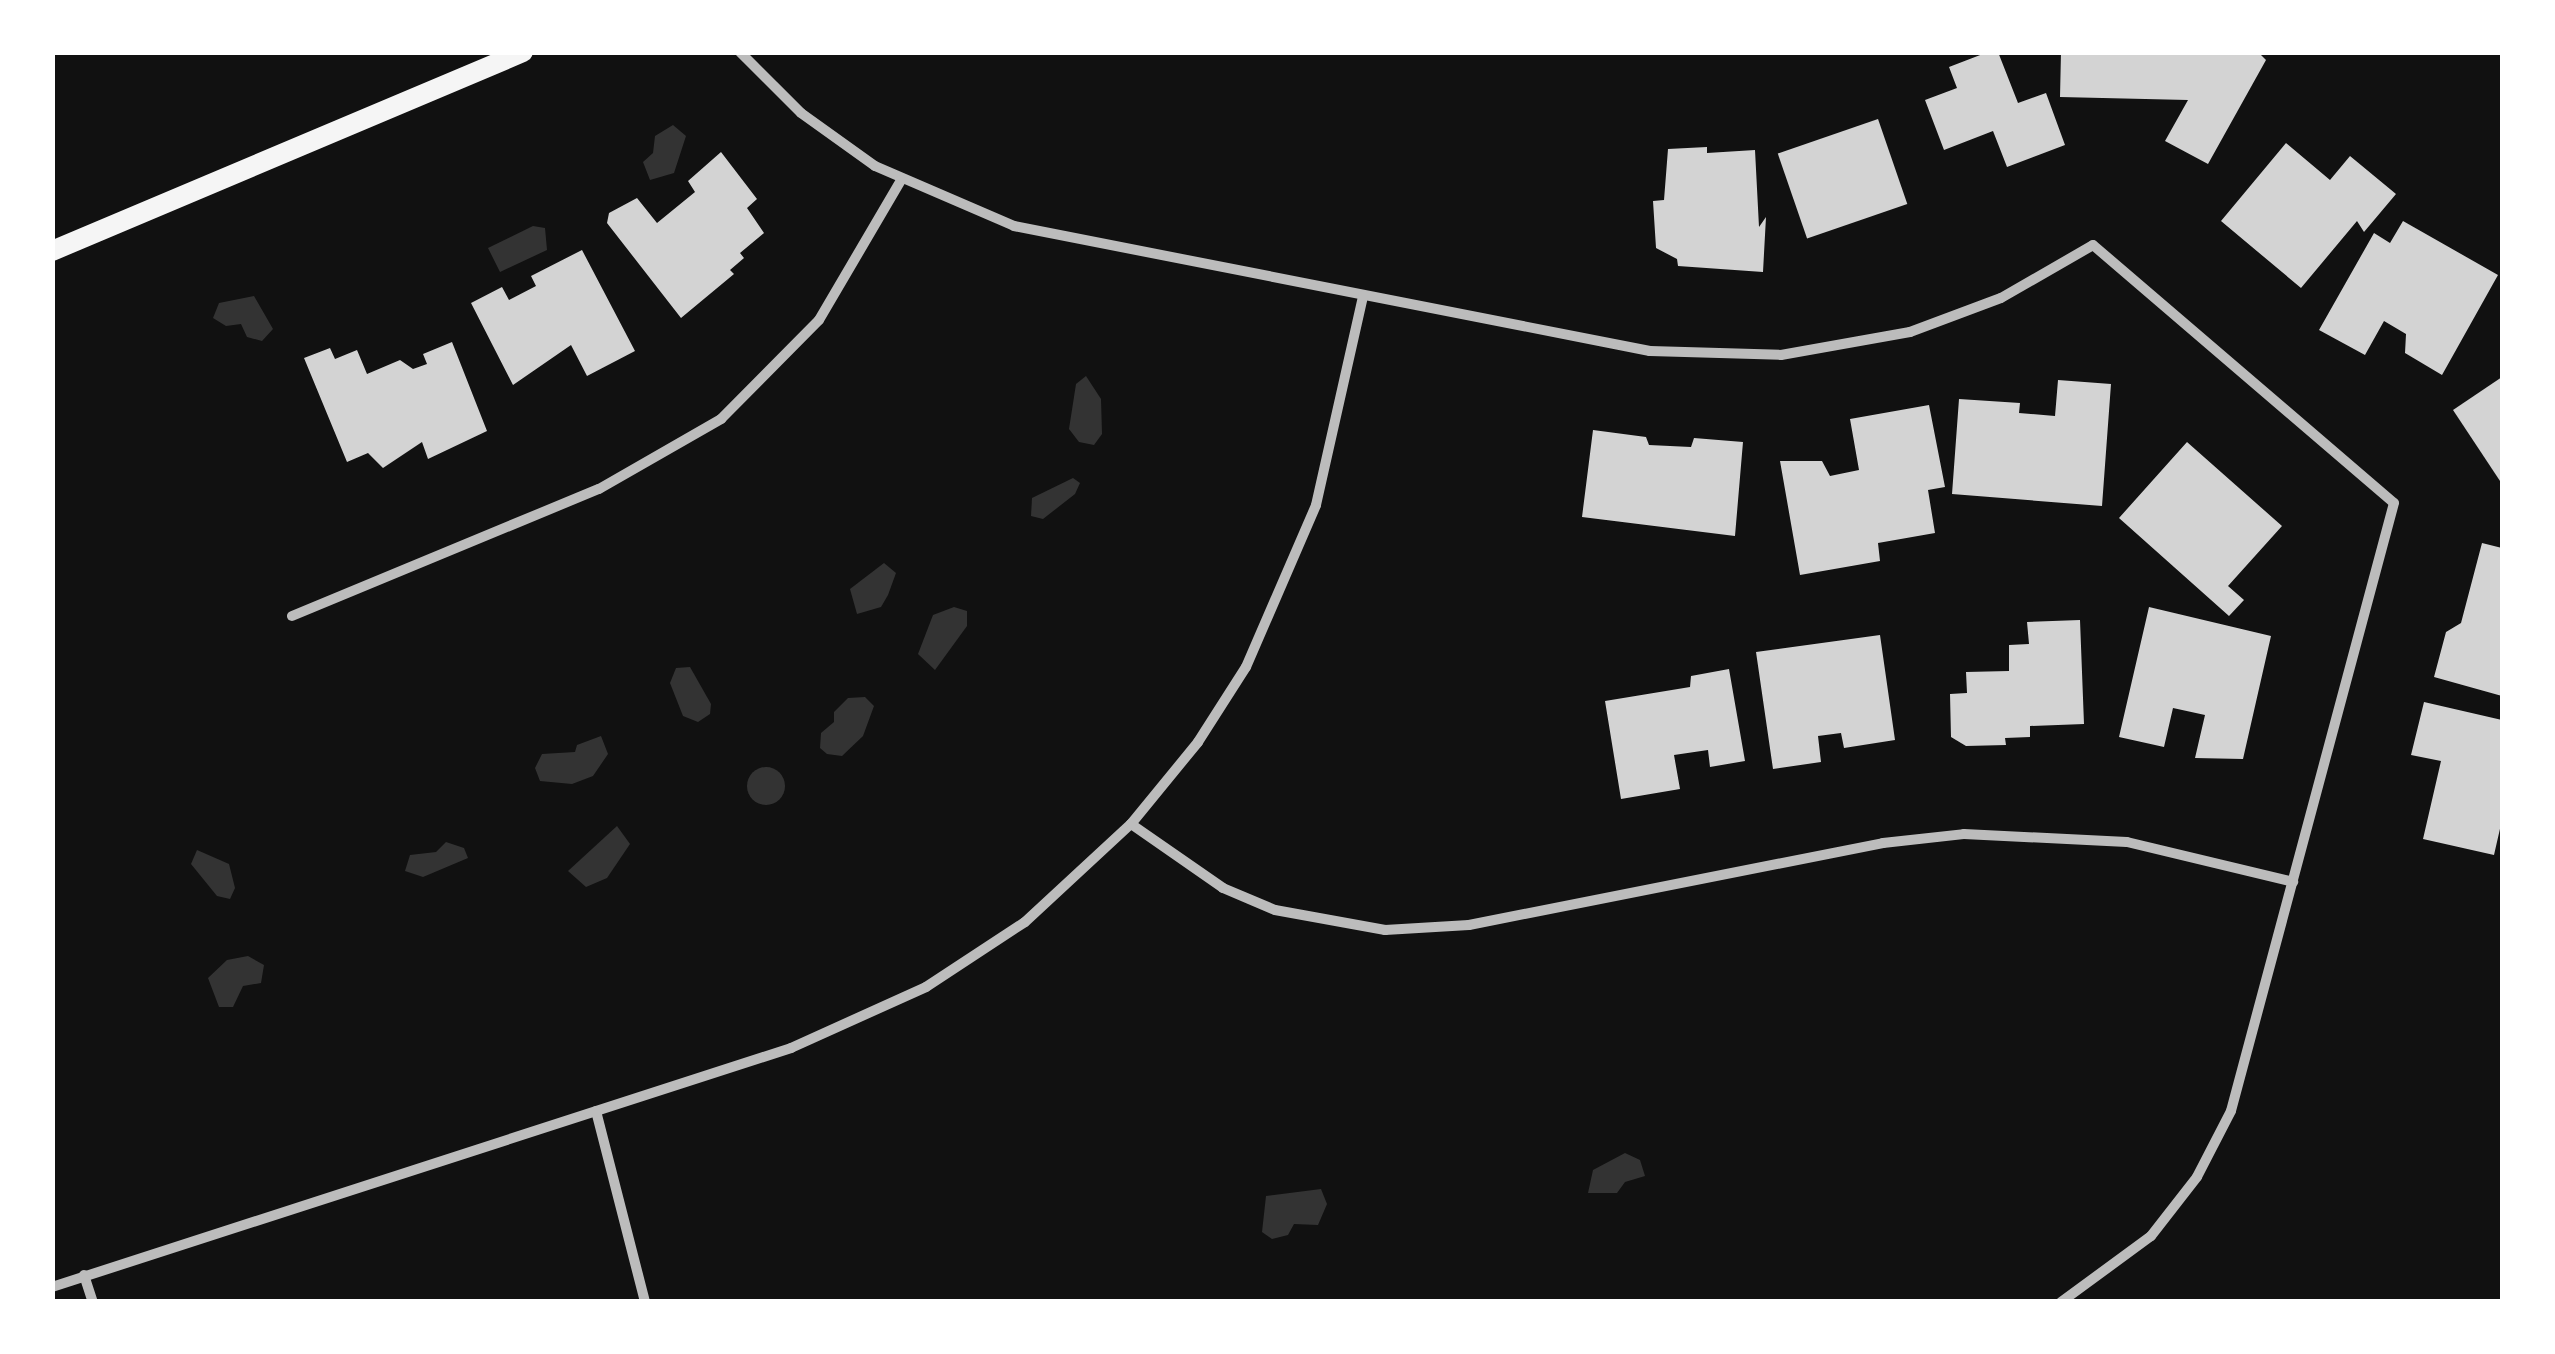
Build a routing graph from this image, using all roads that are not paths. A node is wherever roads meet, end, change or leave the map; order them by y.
1 (523, 52) edge
2 (740, 52) edge
3 (901, 180) junction
4 (52, 251) edge
5 (1363, 296) junction
6 (292, 616) dead end
7 (1131, 824) junction
8 (2293, 882) junction
9 (596, 1111) junction
10 (84, 1275) junction
11 (52, 1287) edge
12 (93, 1302) edge
13 (645, 1302) edge
14 (2061, 1302) edge

1 - 4 main road
2 - 3 street
3 - 5 street
3 - 6 street
5 - 7 street
5 - 8 street
7 - 8 street
7 - 9 street
8 - 14 street
9 - 10 street
9 - 13 street
10 - 11 street
10 - 12 street

